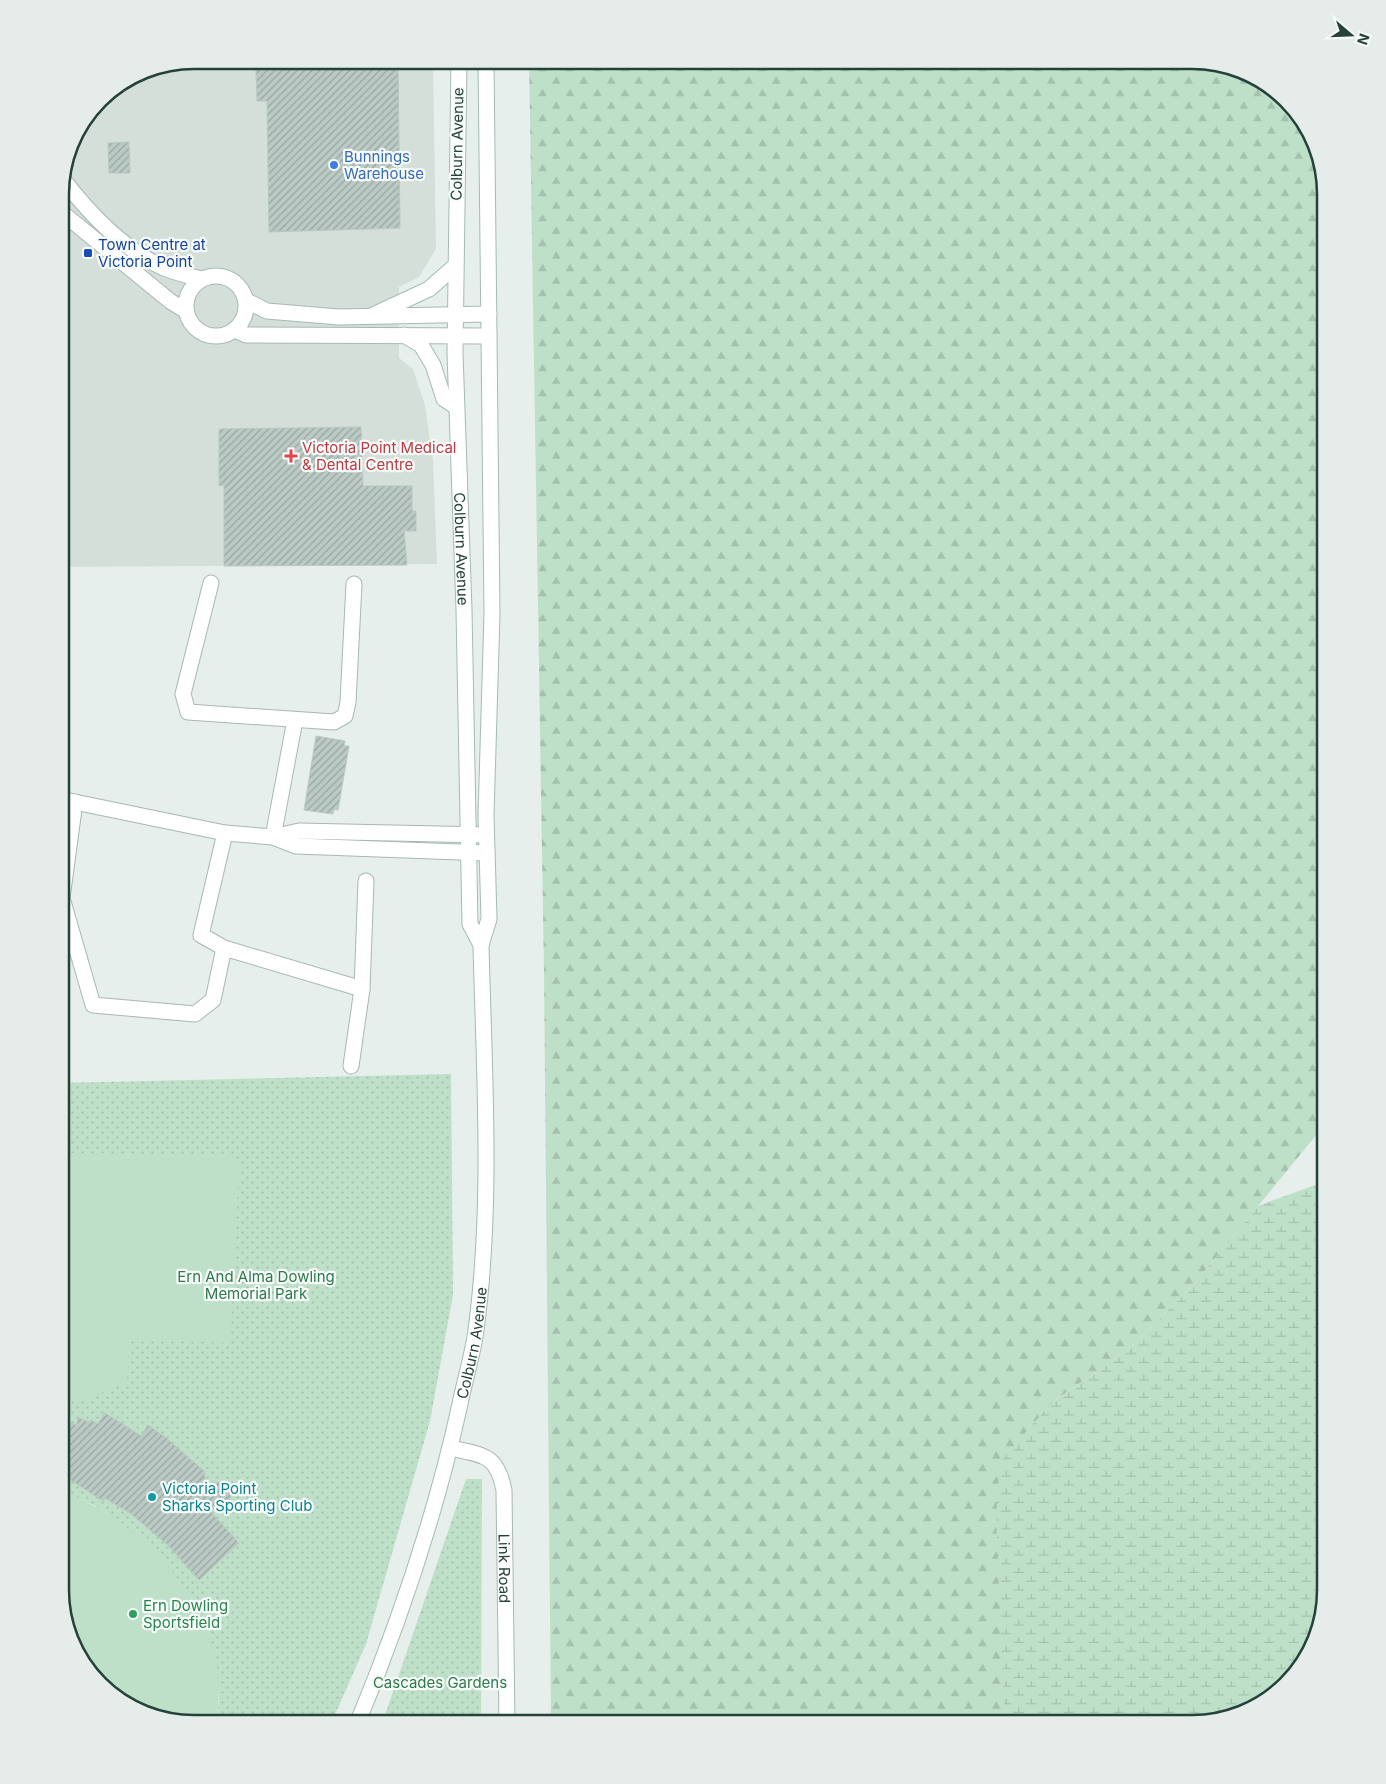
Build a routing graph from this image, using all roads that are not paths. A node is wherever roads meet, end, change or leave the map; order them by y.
1 (459, 69) edge
2 (486, 69) edge
3 (69, 186) edge
4 (69, 218) edge
5 (454, 267) junction
6 (201, 279) junction
7 (247, 301) junction
8 (186, 311) junction
9 (489, 314) junction
10 (454, 315) junction
11 (371, 316) junction
12 (235, 330) junction
13 (404, 334) junction
14 (455, 336) junction
15 (489, 336) junction
16 (456, 406) junction
17 (211, 583) dead end
18 (354, 584) dead end
19 (295, 720) junction
20 (69, 801) edge
21 (319, 831) junction
22 (368, 832) junction
23 (225, 833) junction
24 (470, 834) junction
25 (486, 834) junction
26 (273, 837) junction
27 (319, 847) junction
28 (368, 848) junction
29 (470, 852) junction
30 (487, 853) junction
31 (366, 881) dead end
32 (69, 922) edge
33 (481, 945) junction
34 (224, 948) junction
35 (362, 989) junction
36 (351, 1066) dead end
37 (450, 1448) junction
38 (360, 1715) edge
39 (507, 1715) edge

1 - 5 street, Colburn Avenue
2 - 9 street, Colburn Avenue
3 - 6 street
4 - 8 street
5 - 10 street, Colburn Avenue
5 - 11 street
6 - 7 street
6 - 8 street
7 - 11 street
7 - 12 street
8 - 12 street
9 - 10 street
9 - 15 street, Colburn Avenue
10 - 11 street
10 - 14 street, Colburn Avenue
12 - 13 street
13 - 14 street
13 - 16 street
14 - 15 street
14 - 16 street, Colburn Avenue
15 - 25 street, Colburn Avenue
16 - 24 street, Colburn Avenue
17 - 19 street
18 - 19 street
19 - 26 street
20 - 23 street
21 - 22 street
21 - 26 street
21 - 27 street
22 - 24 street
22 - 28 street
23 - 26 street
23 - 34 street
24 - 25 street
24 - 29 street, Colburn Avenue
25 - 30 street, Colburn Avenue
26 - 27 street
27 - 28 street
28 - 29 street
29 - 30 street
29 - 33 street, Colburn Avenue
30 - 33 street, Colburn Avenue
31 - 35 street
32 - 34 street
33 - 37 street, Colburn Avenue
34 - 35 street
35 - 36 street
37 - 38 street, Colburn Avenue
37 - 39 street, Link Road

